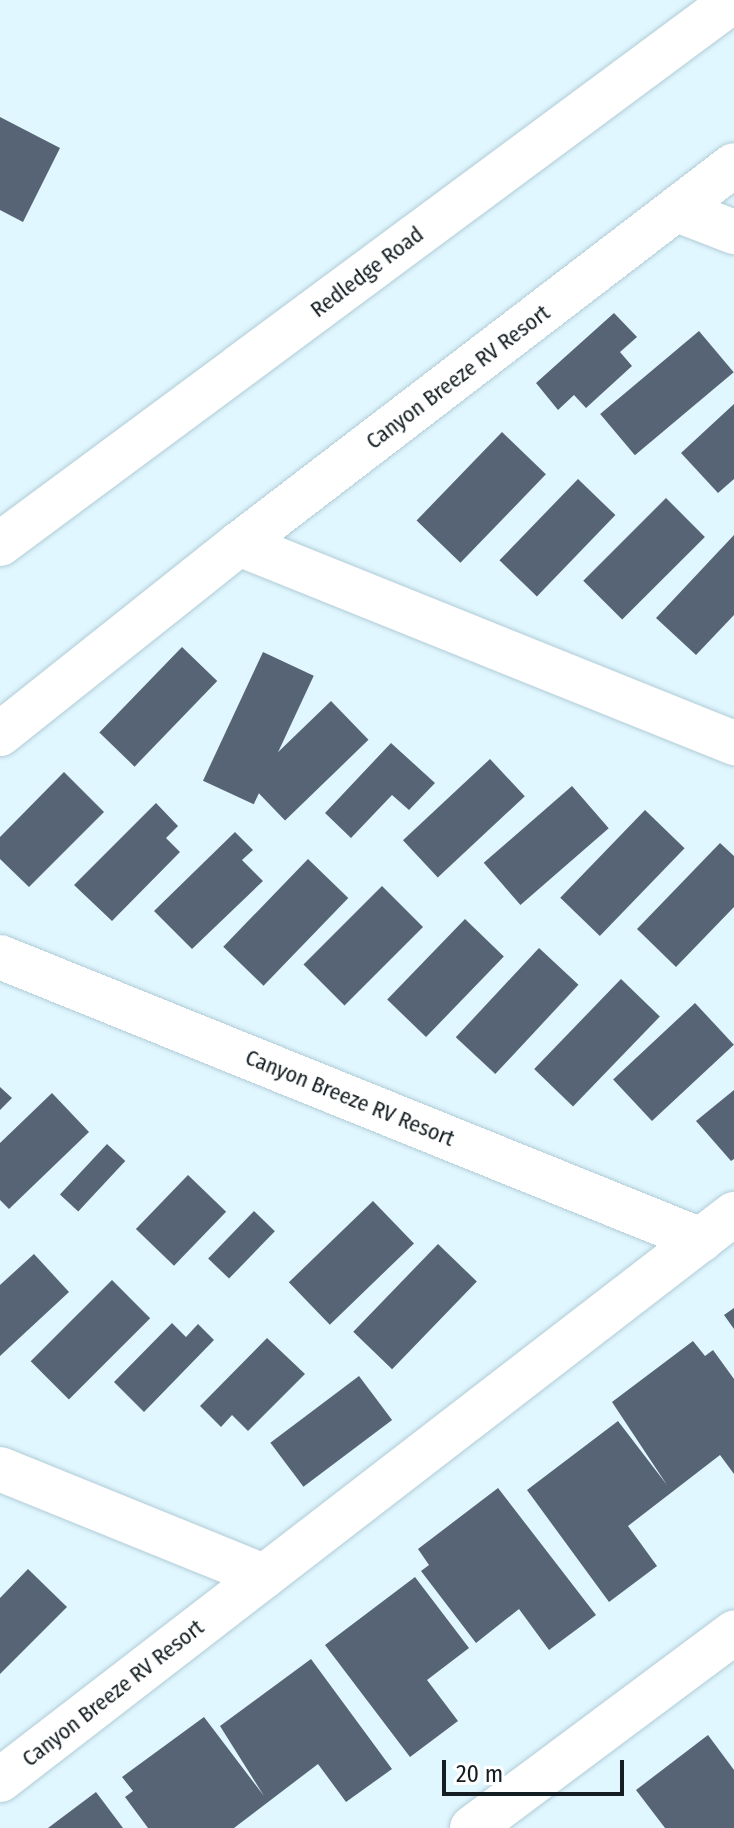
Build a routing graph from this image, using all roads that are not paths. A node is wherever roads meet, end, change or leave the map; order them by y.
1 (734, 0) edge
2 (734, 165) edge
3 (677, 210) junction
4 (734, 232) edge
5 (0, 544) edge
6 (239, 544) junction
7 (0, 734) edge
8 (734, 743) edge
9 (0, 957) edge
10 (717, 1227) edge
11 (0, 1469) edge
12 (264, 1576) junction
13 (734, 1633) edge
14 (0, 1780) edge
15 (518, 1815) edge
16 (472, 1828) edge

1 - 5 street, Redledge Road
2 - 3 street, Canyon Breeze RV Resort
3 - 4 street
3 - 6 street, Canyon Breeze RV Resort
6 - 7 street, Canyon Breeze RV Resort
6 - 8 street
9 - 10 street, Canyon Breeze RV Resort
10 - 12 street, Canyon Breeze RV Resort
11 - 12 street
12 - 14 street, Canyon Breeze RV Resort
13 - 15 street
15 - 16 street

